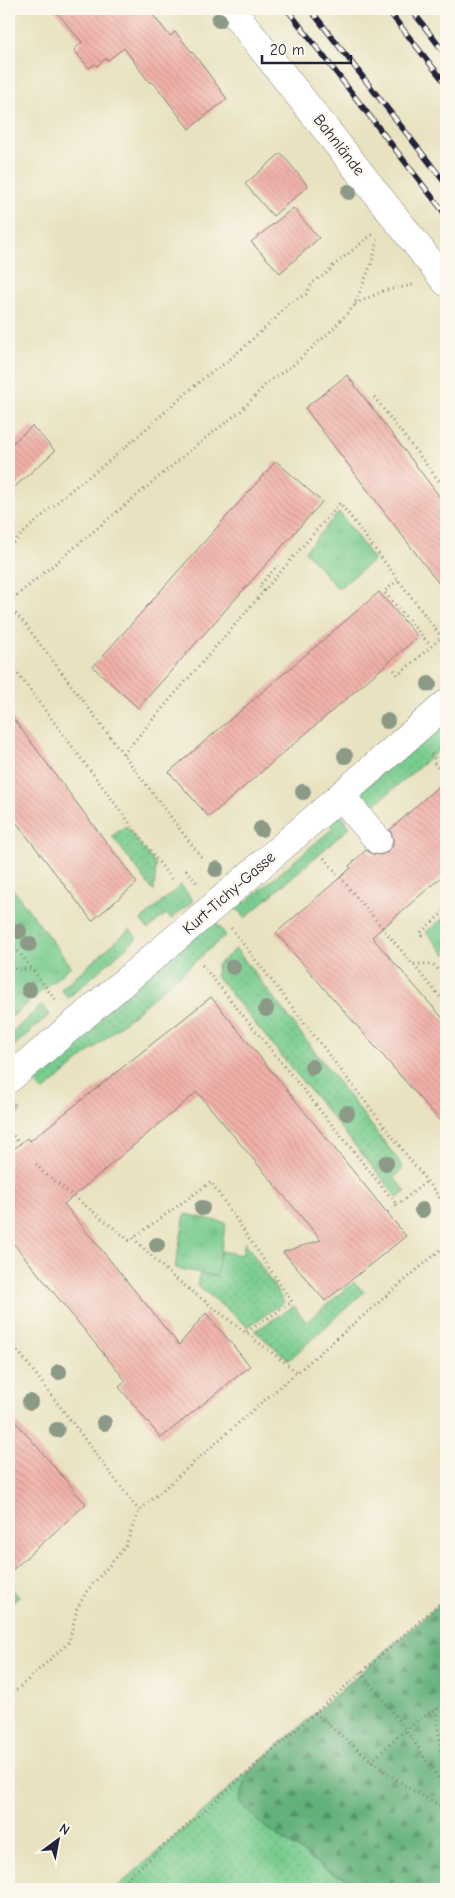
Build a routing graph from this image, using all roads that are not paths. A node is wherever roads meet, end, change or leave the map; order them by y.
1 (231, 9) edge
2 (446, 282) edge
3 (446, 704) edge
4 (341, 796) junction
5 (378, 840) dead end
6 (9, 1079) edge

1 - 2 street, Bahnlände
3 - 4 street, Kurt-Tichy-Gasse
4 - 5 street
4 - 6 street, Kurt-Tichy-Gasse

